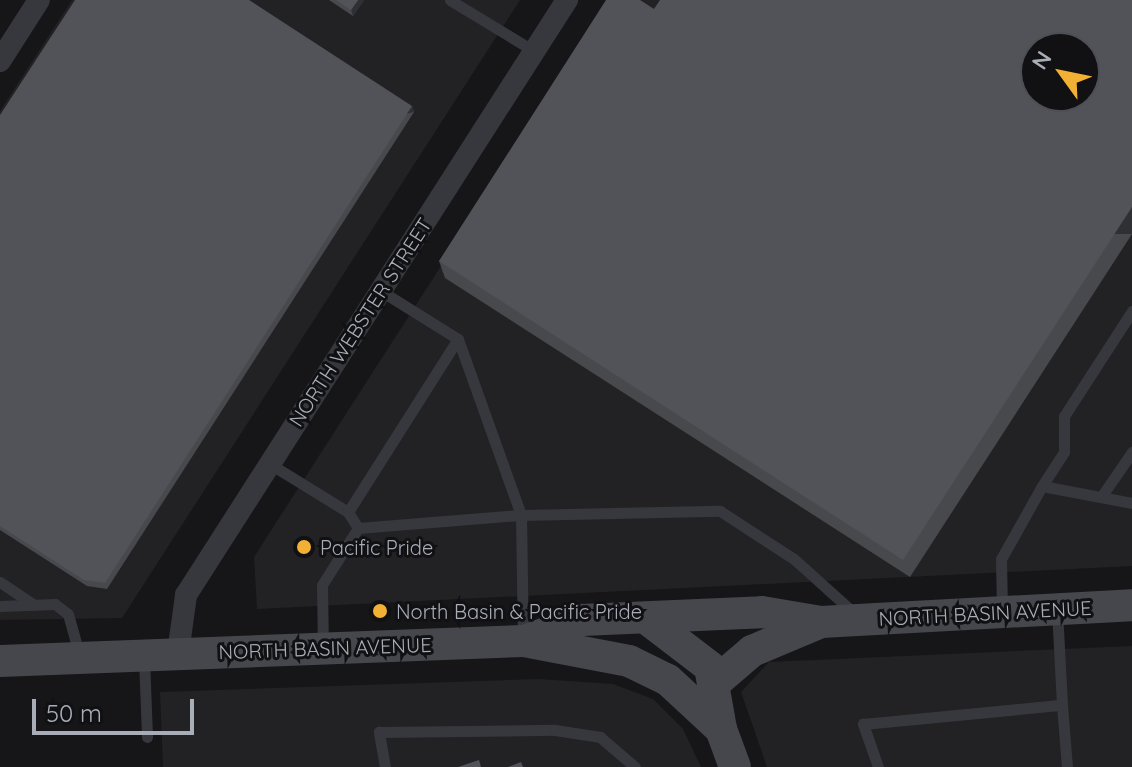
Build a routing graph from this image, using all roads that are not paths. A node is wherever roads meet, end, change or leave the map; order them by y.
1 (39, 0) edge
2 (450, 0) edge
3 (567, 0) edge
4 (534, 51) junction
5 (0, 61) edge
6 (381, 291) junction
7 (1132, 311) edge
8 (458, 339) junction
9 (1132, 452) edge
10 (270, 464) junction
11 (1042, 486) junction
12 (1101, 497) junction
13 (1132, 503) edge
14 (348, 512) junction
15 (521, 515) junction
16 (358, 528) junction
17 (0, 582) edge
18 (34, 605) junction
19 (1132, 605) edge
20 (0, 606) edge
21 (1057, 610) junction
22 (1002, 613) junction
23 (646, 618) junction
24 (862, 620) junction
25 (821, 622) junction
26 (524, 641) junction
27 (323, 648) junction
28 (178, 653) junction
29 (144, 654) junction
30 (80, 657) junction
31 (0, 661) edge
32 (717, 681) junction
33 (1062, 705) junction
34 (721, 729) junction
35 (147, 737) dead end
36 (385, 767) edge
37 (635, 767) edge
38 (735, 767) edge
39 (878, 767) edge
40 (1067, 767) edge

1 - 5 street
2 - 4 lane
3 - 4 street, NORTH WEBSTER STREET
4 - 6 street, NORTH WEBSTER STREET
6 - 8 lane
6 - 10 street, NORTH WEBSTER STREET
7 - 11 lane
8 - 14 lane
8 - 15 lane
9 - 12 lane
10 - 14 lane
10 - 28 street, NORTH WEBSTER STREET
11 - 12 lane
11 - 22 lane
12 - 13 lane
14 - 16 lane
15 - 16 lane
15 - 24 lane
15 - 26 lane
16 - 27 lane
17 - 18 lane
18 - 20 lane
18 - 30 lane
19 - 21 main road, NORTH BASIN AVENUE
21 - 22 main road, NORTH BASIN AVENUE
21 - 33 lane
22 - 24 main road, NORTH BASIN AVENUE
23 - 25 main road, NORTH BASIN AVENUE
23 - 26 main road, NORTH BASIN AVENUE
23 - 32 main road
24 - 25 main road, NORTH BASIN AVENUE
25 - 32 main road
26 - 27 main road, NORTH BASIN AVENUE
26 - 34 main road
27 - 28 main road, NORTH BASIN AVENUE
28 - 29 main road, NORTH BASIN AVENUE
29 - 30 main road, NORTH BASIN AVENUE
29 - 35 lane
30 - 31 main road, NORTH BASIN AVENUE
32 - 34 main road
33 - 39 lane
33 - 40 lane
34 - 38 main road
36 - 37 lane

